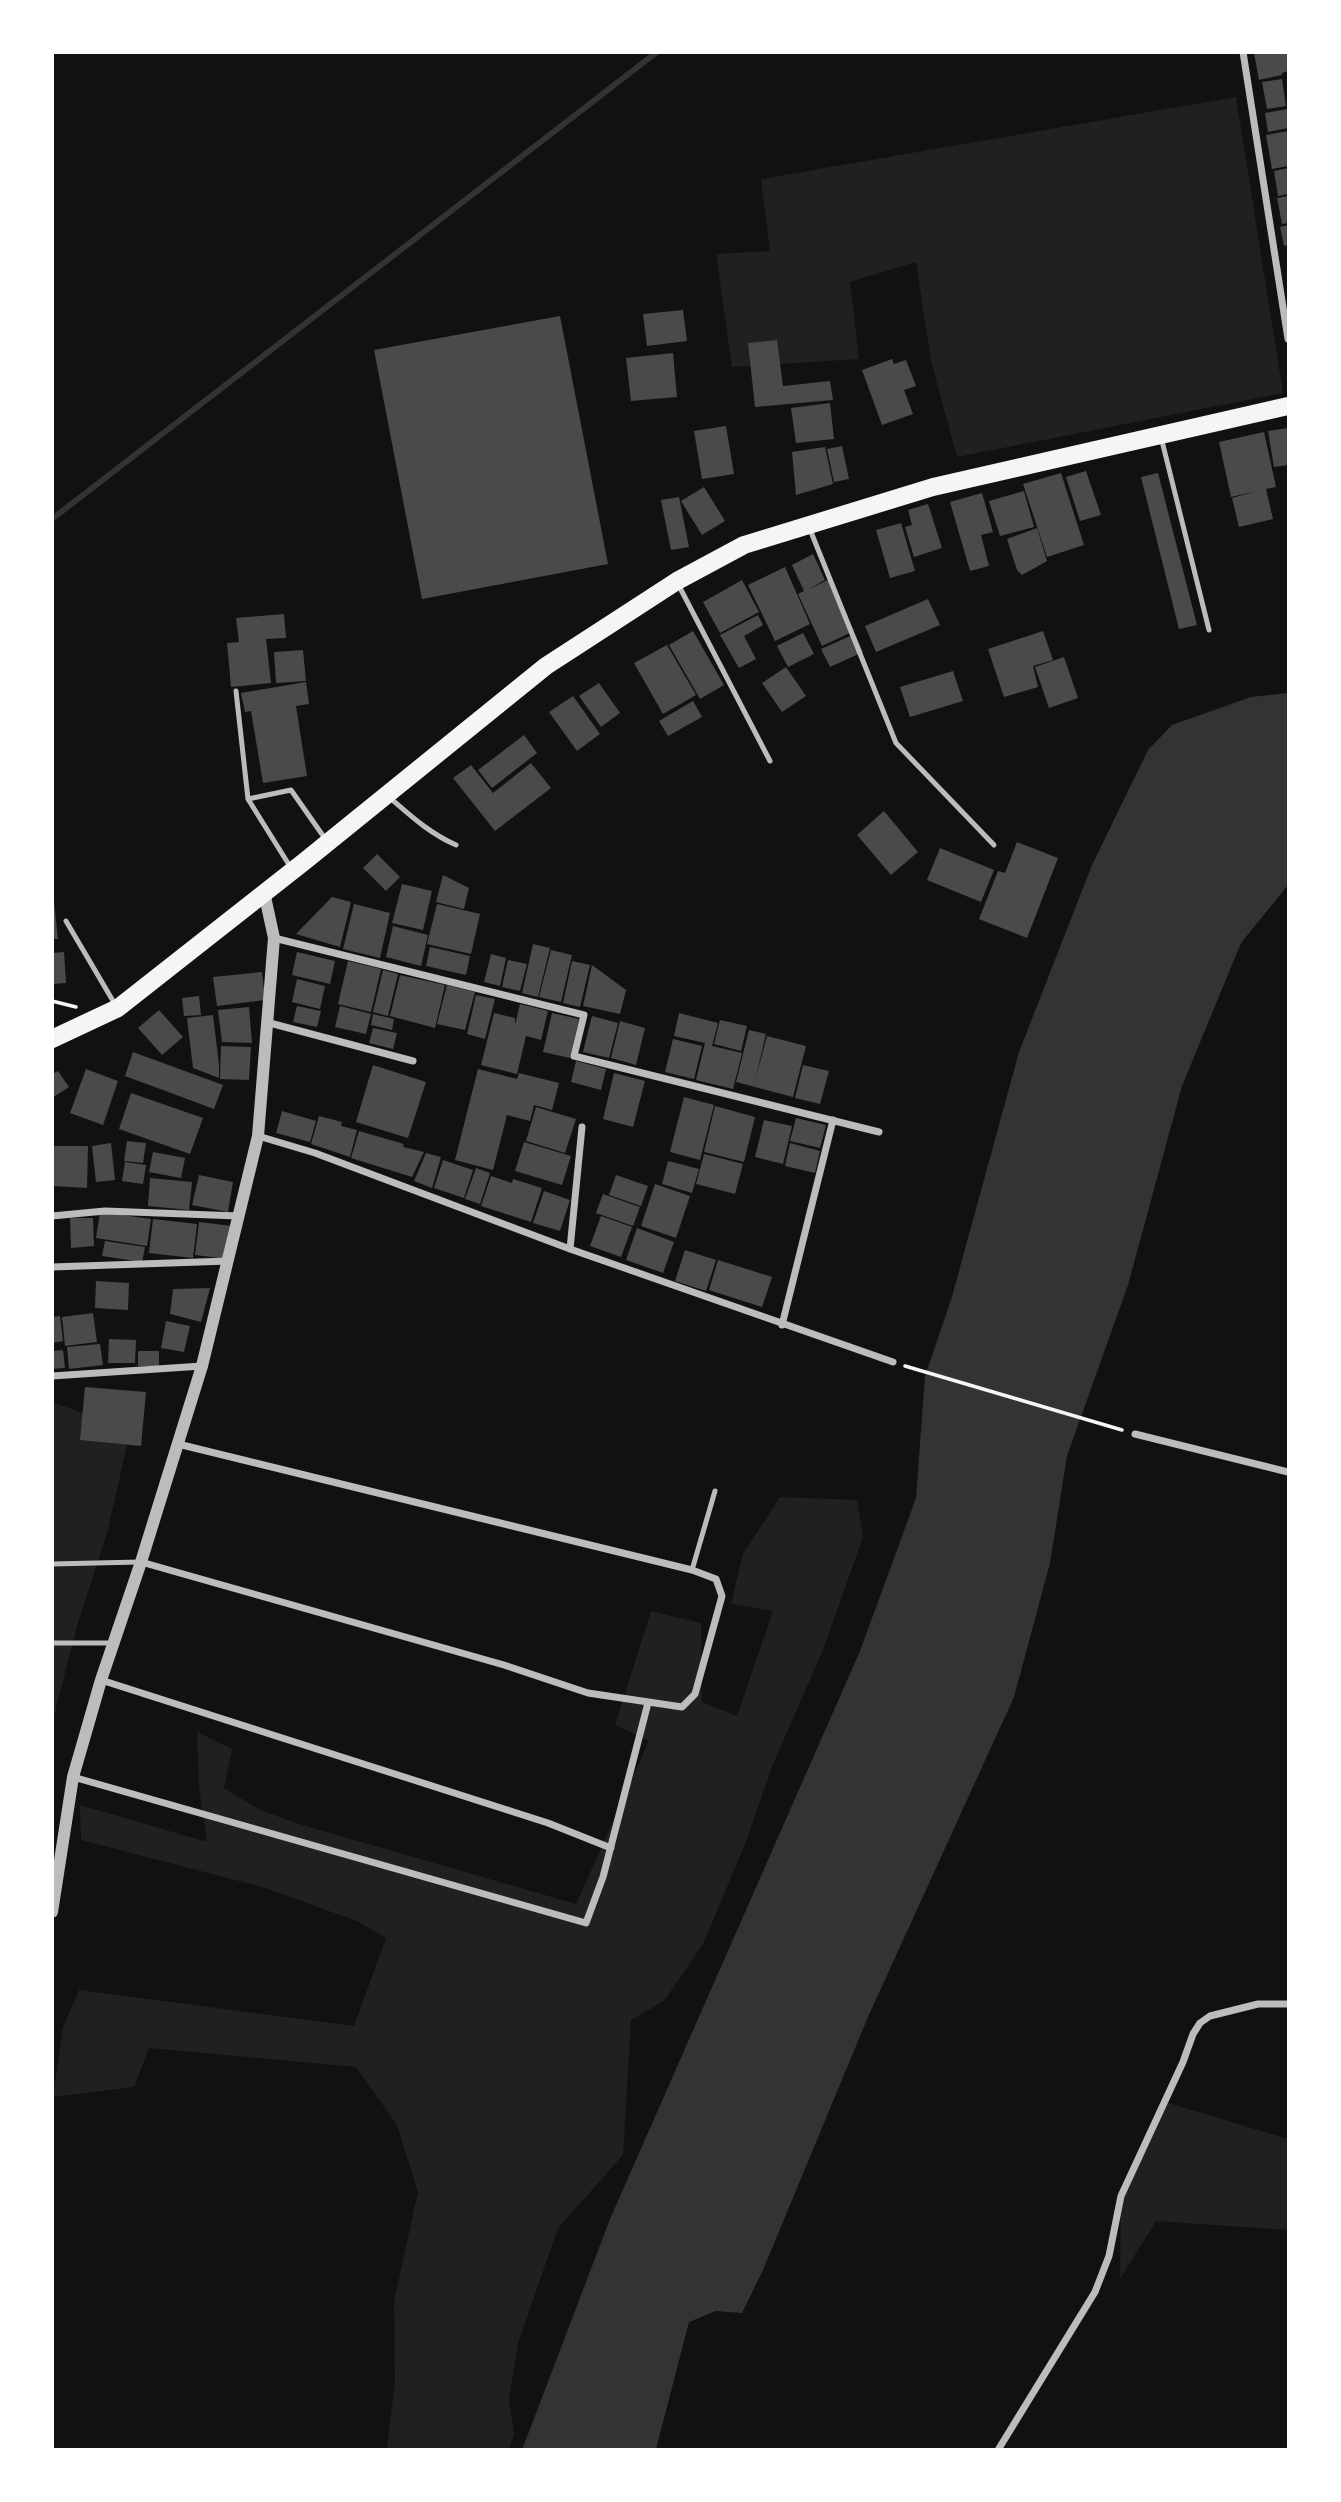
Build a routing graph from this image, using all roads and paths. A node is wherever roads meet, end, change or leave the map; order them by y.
1 (1243, 52) edge
2 (1289, 339) edge
3 (1289, 406) edge
4 (1160, 434) junction
5 (808, 524) junction
6 (677, 581) junction
7 (1209, 630) dead end
8 (236, 691) dead end
9 (770, 761) dead end
10 (387, 794) junction
11 (248, 799) junction
12 (328, 842) junction
13 (456, 845) dead end
14 (994, 845) dead end
15 (293, 870) junction
16 (264, 892) junction
17 (66, 921) dead end
18 (274, 938) junction
19 (118, 1008) junction
20 (266, 1022) junction
21 (52, 1039) edge
22 (413, 1061) dead end
23 (832, 1120) junction
24 (582, 1127) dead end
25 (879, 1132) dead end
26 (258, 1136) junction
27 (52, 1216) edge
28 (240, 1216) junction
29 (570, 1249) junction
30 (229, 1261) junction
31 (52, 1267) edge
32 (782, 1325) junction
33 (893, 1362) dead end
34 (202, 1366) junction
35 (914, 1370) dead end
36 (52, 1376) edge
37 (1135, 1434) joint
38 (178, 1444) junction
39 (1289, 1472) edge
40 (715, 1491) dead end
41 (141, 1562) junction
42 (52, 1564) edge
43 (692, 1570) junction
44 (52, 1643) edge
45 (114, 1643) junction
46 (101, 1680) junction
47 (648, 1703) junction
48 (73, 1777) junction
49 (611, 1848) junction
50 (52, 1912) edge
51 (1289, 2004) edge
52 (998, 2449) edge

1 - 2 street
3 - 4 main road
4 - 5 main road
4 - 7 lane
5 - 6 main road
5 - 14 lane
6 - 9 lane
6 - 10 main road
8 - 11 lane
10 - 12 main road
10 - 13 lane
11 - 12 lane
11 - 15 lane
12 - 15 main road
15 - 16 main road
16 - 18 street
16 - 19 main road
17 - 19 lane
18 - 20 street
18 - 23 street
19 - 21 main road
20 - 22 street
20 - 26 street
23 - 25 street
23 - 32 street
24 - 29 street
26 - 28 street
26 - 29 street
27 - 28 street
28 - 30 street
29 - 32 street
30 - 31 street
30 - 34 street
32 - 33 street
34 - 36 street
34 - 38 street
35 - 37 path
37 - 39 street
38 - 41 street
38 - 43 street
40 - 43 lane
41 - 42 lane
41 - 45 street
41 - 47 street
43 - 47 street
44 - 45 lane
45 - 46 street
46 - 48 street
46 - 49 street
47 - 49 street
48 - 49 street
48 - 50 street
51 - 52 street

